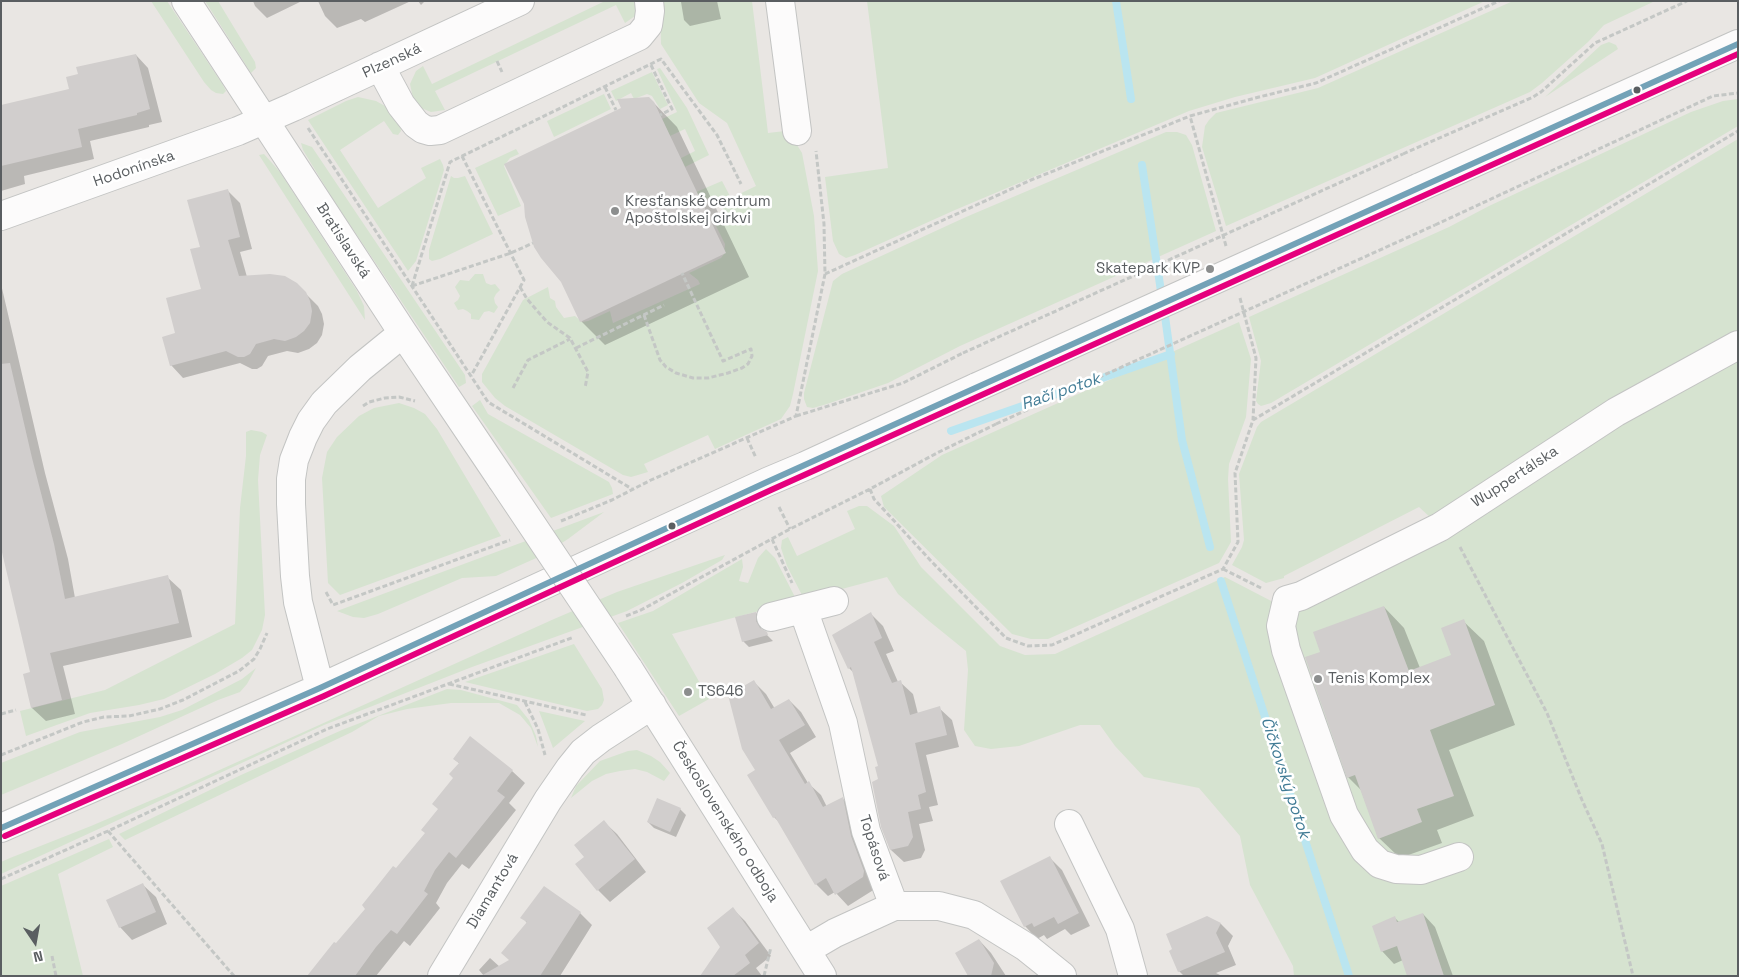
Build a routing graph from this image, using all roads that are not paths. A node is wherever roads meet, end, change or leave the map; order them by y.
1 (186, 1) edge
2 (520, 1) edge
3 (649, 1) edge
4 (780, 1) edge
5 (1738, 44) edge
6 (380, 66) junction
7 (265, 120) junction
8 (806, 139) road end
9 (1, 216) edge
10 (403, 333) junction
11 (1738, 345) edge
12 (834, 601) dead end
13 (803, 609) junction
14 (771, 617) dead end
15 (628, 668) joint
16 (320, 688) junction
17 (652, 705) junction
18 (1069, 824) dead end
19 (1, 828) edge
20 (1460, 856) dead end
21 (894, 906) junction
22 (814, 968) edge
23 (442, 976) edge
24 (1062, 976) edge
25 (1133, 976) edge

1 - 7 street, Bratislavská
2 - 6 street, Plzenská
3 - 6 street
4 - 8 street
5 - 16 street, bridge
6 - 7 street, Plzenská
7 - 9 street, Hodonínska
7 - 10 street, Bratislavská
10 - 15 street, Bratislavská, bridge
10 - 16 street
11 - 20 street, Wuppertálska
12 - 13 street
13 - 14 street
13 - 21 street, Topásová
15 - 17 street, Československého odboja
16 - 19 street
17 - 22 street, Československého odboja
17 - 23 street, Diamantová
18 - 25 street
21 - 22 street
21 - 24 street

